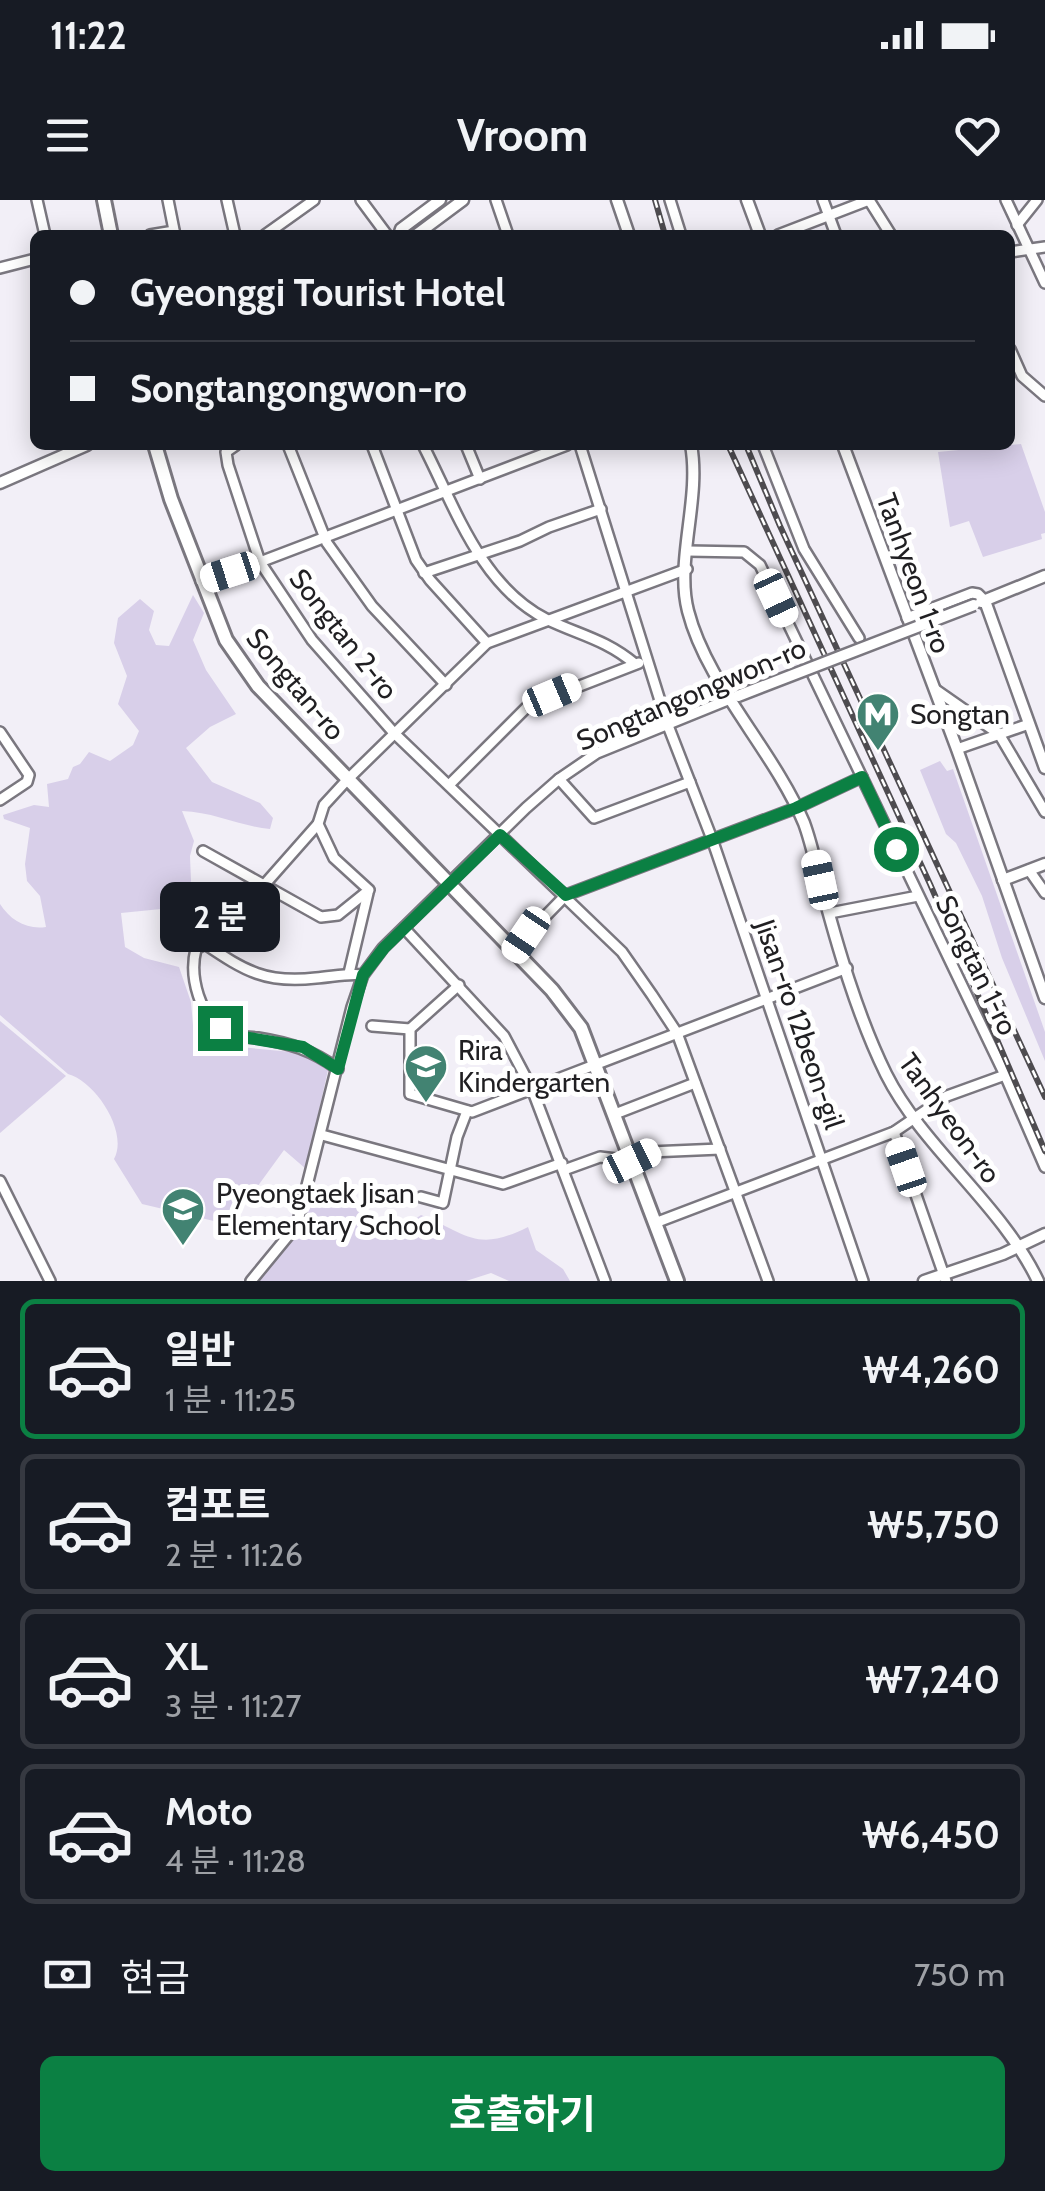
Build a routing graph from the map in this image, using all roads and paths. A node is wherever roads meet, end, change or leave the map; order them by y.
1 (37, 200) edge
2 (104, 200) edge
3 (168, 200) edge
4 (228, 200) edge
5 (314, 200) edge
6 (361, 200) edge
7 (440, 200) edge
8 (454, 200) edge
9 (463, 200) edge
10 (496, 200) edge
11 (617, 200) edge
12 (670, 200) edge
13 (746, 200) edge
14 (823, 200) edge
15 (869, 200) edge
16 (1006, 200) edge
17 (1035, 200) edge
18 (828, 214) junction
19 (1016, 225) junction
20 (43, 230) edge
21 (110, 230) edge
22 (173, 230) edge
23 (234, 230) edge
24 (273, 230) edge
25 (382, 230) edge
26 (402, 230) edge
27 (413, 230) edge
28 (414, 230) edge
29 (506, 230) edge
30 (627, 230) edge
31 (679, 230) edge
32 (758, 230) edge
33 (790, 230) edge
34 (834, 230) edge
35 (888, 230) edge
36 (1045, 247) edge
37 (1028, 248) junction
38 (1015, 251) edge
39 (30, 260) edge
40 (0, 268) edge
41 (1045, 283) edge
42 (1015, 360) edge
43 (1045, 396) edge
44 (76, 450) edge
45 (157, 450) edge
46 (229, 450) edge
47 (290, 450) edge
48 (374, 450) edge
49 (426, 450) edge
50 (468, 450) edge
51 (539, 450) edge
52 (554, 450) edge
53 (582, 450) edge
54 (691, 450) edge
55 (765, 450) edge
56 (845, 450) edge
57 (543, 454) junction
58 (480, 479) junction
59 (0, 483) edge
60 (447, 492) junction
61 (601, 509) junction
62 (398, 510) junction
63 (324, 538) junction
64 (688, 552) junction
65 (479, 554) junction
66 (260, 562) junction
67 (687, 569) junction
68 (424, 573) junction
69 (1045, 576) edge
70 (201, 581) junction
71 (627, 590) junction
72 (979, 603) junction
73 (907, 618) junction
74 (548, 619) junction
75 (859, 638) dead end
76 (487, 643) junction
77 (640, 662) junction
78 (446, 685) junction
79 (934, 689) junction
80 (734, 698) junction
81 (667, 724) junction
82 (1029, 724) junction
83 (0, 732) edge
84 (394, 733) junction
85 (999, 734) junction
86 (956, 749) junction
87 (1045, 768) edge
88 (862, 777) junction
89 (558, 779) junction
90 (347, 780) junction
91 (690, 782) junction
92 (448, 785) junction
93 (0, 800) edge
94 (796, 808) junction
95 (1045, 812) edge
96 (318, 824) junction
97 (500, 835) junction
98 (712, 839) junction
99 (203, 851) dead end
100 (1045, 864) edge
101 (1028, 870) junction
102 (1003, 880) junction
103 (265, 884) junction
104 (450, 884) junction
105 (369, 890) junction
106 (1045, 893) edge
107 (566, 895) junction
108 (918, 896) junction
109 (830, 913) junction
110 (404, 928) junction
111 (514, 953) junction
112 (847, 968) junction
113 (349, 973) junction
114 (363, 975) junction
115 (459, 985) junction
116 (766, 998) junction
117 (1045, 998) edge
118 (372, 1026) dead end
119 (410, 1028) junction
120 (677, 1033) junction
121 (596, 1063) junction
122 (338, 1069) junction
123 (1006, 1075) junction
124 (696, 1084) junction
125 (532, 1089) junction
126 (470, 1112) junction
127 (615, 1114) junction
128 (914, 1116) junction
129 (894, 1132) junction
130 (322, 1134) junction
131 (720, 1149) junction
132 (822, 1159) junction
133 (632, 1161) junction
134 (563, 1166) junction
135 (1045, 1167) edge
136 (449, 1172) junction
137 (0, 1181) edge
138 (736, 1192) junction
139 (421, 1197) dead end
140 (655, 1223) junction
141 (1045, 1234) edge
142 (1018, 1246) junction
143 (945, 1277) edge
144 (50, 1281) edge
145 (250, 1281) edge
146 (606, 1281) edge
147 (677, 1281) edge
148 (768, 1281) edge
149 (863, 1281) edge
150 (924, 1281) edge
151 (1038, 1281) edge

1 - 20 street
2 - 21 main road
3 - 22 street
4 - 23 street
5 - 24 street
6 - 25 street
7 - 26 street
8 - 27 street
9 - 28 street
10 - 29 street
11 - 30 street
12 - 31 street
13 - 32 street
14 - 18 street
15 - 18 street
15 - 35 street
16 - 19 street
17 - 19 street
18 - 33 street
18 - 34 street
19 - 37 street
36 - 37 street
37 - 38 street
37 - 41 street
39 - 40 street
42 - 43 street
44 - 59 street
45 - 70 main road, Songtan-ro
46 - 66 street, Songtan 2-ro
47 - 63 street
48 - 62 street
49 - 60 street
50 - 58 street
51 - 57 street
52 - 57 street
53 - 61 street, Jisan-ro 12beon-gil
54 - 64 street, Tanhyeon-ro
55 - 75 street
56 - 73 street, Tanhyeon 1-ro
57 - 58 street
58 - 60 street
60 - 62 street
60 - 65 street
61 - 65 street
61 - 71 street, Jisan-ro 12beon-gil
62 - 63 street
62 - 68 street
63 - 66 street
63 - 78 street
64 - 67 street, Tanhyeon-ro
64 - 88 street, Songtan 1-ro
65 - 68 street
65 - 74 street
66 - 70 street, Songtan 2-ro
66 - 84 street, Songtan 2-ro
67 - 71 street
67 - 80 street, Tanhyeon-ro
68 - 76 street
69 - 72 street, Songtangongwon-ro
70 - 90 main road, Songtan-ro
71 - 74 street
71 - 77 street, Jisan-ro 12beon-gil
72 - 73 street
72 - 80 street, Songtangongwon-ro, bridge
72 - 82 street
73 - 79 street, Tanhyeon 1-ro
74 - 76 street
74 - 77 street
76 - 78 street
77 - 81 street, Jisan-ro 12beon-gil
77 - 92 street
78 - 84 street
79 - 85 street
79 - 86 street, Tanhyeon 1-ro
80 - 81 street, Songtangongwon-ro
80 - 94 street, Tanhyeon-ro
81 - 89 street, Songtangongwon-ro
81 - 91 street, Jisan-ro 12beon-gil
82 - 85 street
82 - 87 street
83 - 93 street
84 - 90 street, Songtan 2-ro
84 - 92 street, Songtan 2-ro
85 - 86 street
85 - 95 street
86 - 102 street, Tanhyeon 1-ro
88 - 94 street
88 - 108 street, Songtan 1-ro
89 - 91 street
89 - 97 street, Songtangongwon-ro
90 - 96 street, Songtan-ro
90 - 104 main road, Songtan-ro
91 - 98 street, Jisan-ro 12beon-gil
92 - 97 street, Songtan 2-ro
94 - 98 street
94 - 109 street, Tanhyeon-ro
96 - 103 street, Songtan-ro
96 - 105 street
97 - 104 street, Songtangongwon-ro
97 - 107 street, Songtan 2-ro
98 - 107 street
98 - 116 street, Jisan-ro 12beon-gil
99 - 103 street
100 - 101 street
101 - 102 street
101 - 106 street
102 - 117 street, Tanhyeon 1-ro
103 - 105 street
104 - 110 street, Songtangongwon-ro
104 - 111 main road, Songtan-ro
105 - 113 street
107 - 111 street
107 - 120 street, Songtan 2-ro
108 - 109 street
108 - 123 street, Songtan 1-ro
109 - 112 street, Tanhyeon-ro
110 - 114 street, Songtangongwon-ro
110 - 115 street
111 - 121 main road, Songtan-ro
112 - 116 street
112 - 128 street, Tanhyeon-ro
113 - 114 street
113 - 122 street
114 - 122 street, Songtangongwon-ro
115 - 119 street
115 - 125 street
116 - 120 street
116 - 132 street, Jisan-ro 12beon-gil
118 - 119 street
119 - 126 street
120 - 121 street
120 - 124 street, Songtan 2-ro
121 - 125 street
121 - 127 main road, Songtan-ro
122 - 130 street, Songtangongwon-ro
123 - 128 street, Songtan 1-ro
123 - 135 street, Songtan 1-ro
124 - 127 street
124 - 131 street, Songtan 2-ro
125 - 126 street
125 - 134 street
126 - 136 street
127 - 133 main road, Songtan-ro
128 - 129 street, Songtan 1-ro
128 - 142 street, Tanhyeon-ro
129 - 132 street, Songtan 1-ro
129 - 143 street
130 - 136 street
130 - 145 street, Songtangongwon-ro
131 - 133 street
131 - 138 street, Songtan 2-ro
132 - 138 street, Songtan 1-ro
132 - 149 street, Jisan-ro 12beon-gil
133 - 134 street
133 - 140 main road, Songtan-ro
134 - 136 street
134 - 146 street
136 - 139 street
137 - 144 street
138 - 140 street, Songtan 1-ro
138 - 148 street, Songtan 2-ro
140 - 147 main road, Songtan-ro
141 - 142 street
142 - 143 street
142 - 151 street, Tanhyeon-ro
143 - 150 street

